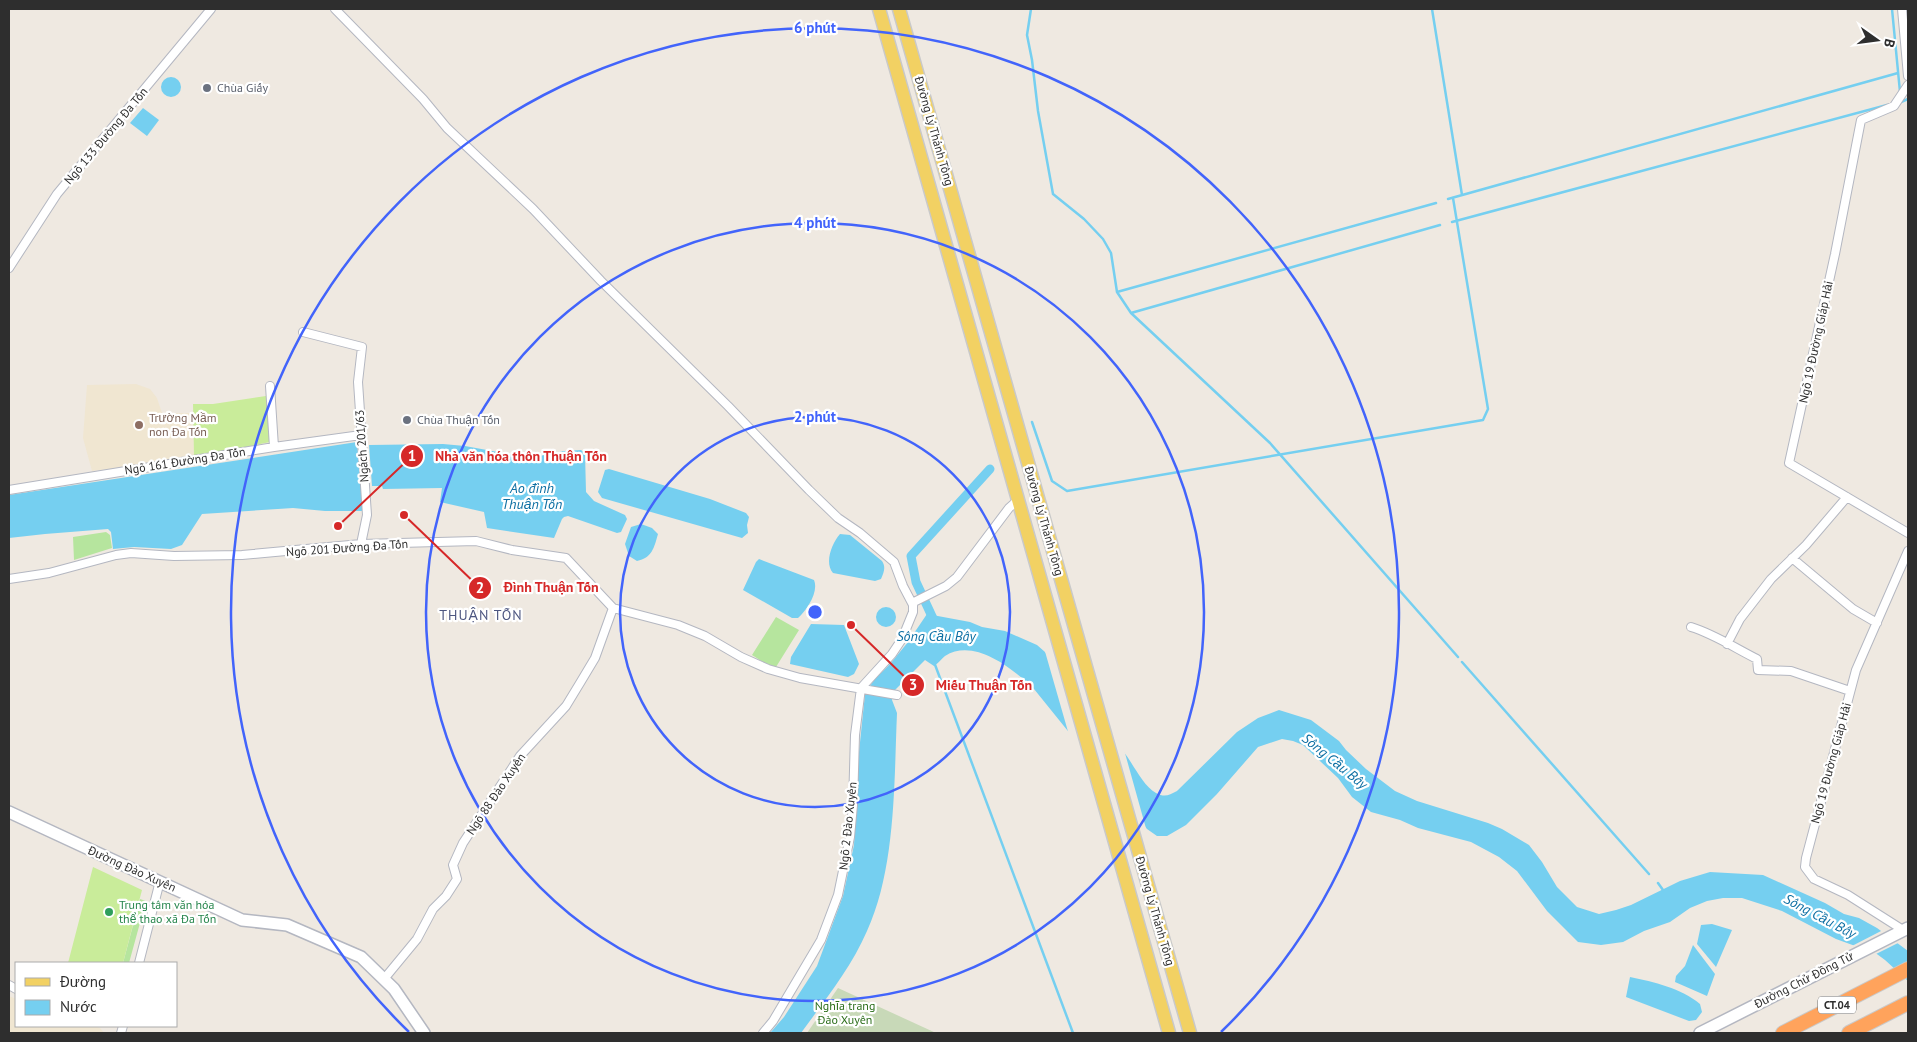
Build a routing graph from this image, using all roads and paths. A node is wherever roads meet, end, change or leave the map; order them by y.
1 (210, 9) edge
2 (335, 9) edge
3 (879, 9) edge
4 (899, 9) edge
5 (1902, 9) edge
6 (1908, 76) edge
7 (1908, 85) edge
8 (9, 268) edge
9 (302, 332) dead end
10 (270, 386) dead end
11 (362, 435) junction
12 (274, 447) junction
13 (1031, 472) junction
14 (1012, 478) junction
15 (9, 490) edge
16 (1847, 497) junction
17 (1018, 500) junction
18 (1908, 534) edge
19 (361, 544) junction
20 (1908, 551) edge
21 (1792, 558) junction
22 (9, 579) edge
23 (915, 602) junction
24 (613, 608) junction
25 (1877, 623) junction
26 (1691, 627) dead end
27 (1727, 644) junction
28 (863, 689) junction
29 (1850, 691) junction
30 (896, 695) dead end
31 (9, 812) edge
32 (160, 881) junction
33 (1903, 932) edge
34 (139, 962) edge
35 (1908, 969) edge
36 (384, 979) junction
37 (1175, 981) junction
38 (1156, 987) junction
39 (1908, 1004) edge
40 (424, 1033) edge
41 (763, 1033) edge
42 (1169, 1033) edge
43 (1190, 1033) edge
44 (1700, 1033) edge
45 (1783, 1033) edge
46 (1849, 1033) edge

1 - 8 street, Ngõ 133 Đường Đa Tốn
2 - 23 street
3 - 14 main road, Đường Lý Thánh Tông
4 - 13 main road, Đường Lý Thánh Tông
5 - 6 street
7 - 16 street, Ngõ 19 Đường Giáp Hải
9 - 11 street, Ngách 201/63
10 - 12 street
11 - 12 street, Ngõ 161 Đường Đa Tốn
11 - 19 street, Ngách 201/63
12 - 15 street, Ngõ 161 Đường Đa Tốn
13 - 14 main road
13 - 37 main road, Đường Lý Thánh Tông
14 - 17 main road, Đường Lý Thánh Tông
16 - 18 street, Ngõ 19 Đường Giáp Hải
16 - 21 street
17 - 23 street
17 - 38 main road, Đường Lý Thánh Tông
19 - 22 street, Ngõ 201 Đường Đa Tốn
19 - 24 street, Ngõ 201 Đường Đa Tốn
20 - 25 street, Ngõ 19 Đường Giáp Hải
21 - 25 street
21 - 27 street
23 - 28 street
24 - 28 street
24 - 36 street, Ngõ 88 Đào Xuyên
25 - 29 street, Ngõ 19 Đường Giáp Hải
26 - 27 street
27 - 29 street
28 - 30 street
28 - 41 street, Ngõ 2 Đào Xuyên
29 - 33 street, Ngõ 19 Đường Giáp Hải
31 - 32 street, Đường Đào Xuyên
32 - 34 street
32 - 36 street, Đường Đào Xuyên
33 - 44 street, Đường Chử Đồng Tử
35 - 45 highway, CT.04
36 - 40 street, Đường Đào Xuyên
37 - 38 main road
37 - 43 main road, Đường Lý Thánh Tông
38 - 42 main road, Đường Lý Thánh Tông
39 - 46 highway, CT.04

